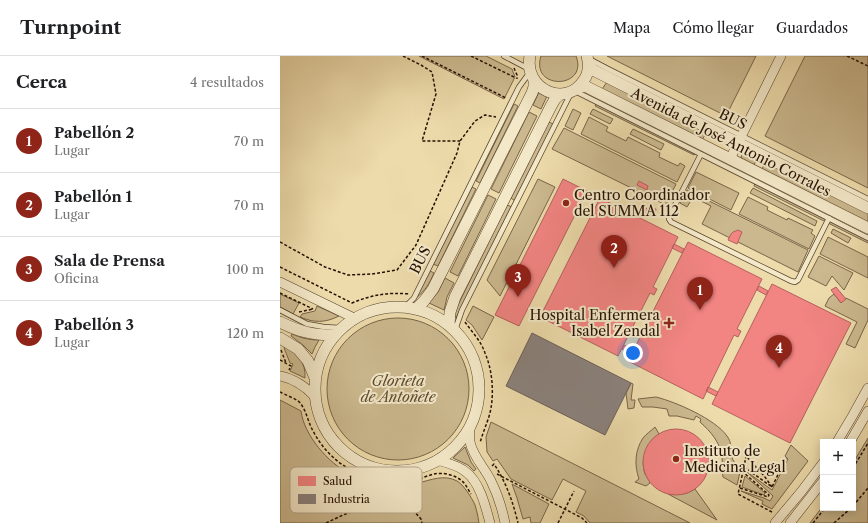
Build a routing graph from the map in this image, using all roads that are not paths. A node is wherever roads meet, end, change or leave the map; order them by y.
1 (504, 56) edge
2 (781, 56) edge
3 (588, 60) edge
4 (530, 66) edge
5 (571, 90) junction
6 (740, 139) junction
7 (701, 154) junction
8 (730, 159) junction
9 (868, 199) edge
10 (868, 208) edge
11 (829, 218) junction
12 (868, 228) edge
13 (868, 238) edge
14 (280, 282) edge
15 (411, 308) junction
16 (280, 310) edge
17 (354, 318) junction
18 (280, 322) edge
19 (452, 328) junction
20 (338, 331) junction
21 (280, 343) edge
22 (282, 375) edge
23 (315, 378) junction
24 (868, 388) edge
25 (315, 397) junction
26 (868, 411) edge
27 (470, 426) junction
28 (839, 439) edge
29 (852, 439) edge
30 (437, 460) junction
31 (374, 467) edge
32 (422, 467) edge
33 (820, 467) edge
34 (820, 485) edge
35 (490, 523) edge
36 (505, 523) edge
37 (775, 523) edge
38 (790, 523) edge

1 - 4 lane
2 - 6 street
3 - 5 street
3 - 6 street, Avenida de José Antonio Corrales
4 - 5 street, Avenida de José Antonio Corrales
4 - 15 lane, BUS
4 - 15 street
5 - 7 lane
5 - 8 street, Avenida de José Antonio Corrales
5 - 19 street
6 - 8 street
6 - 9 lane, BUS
6 - 10 street, Avenida de José Antonio Corrales
7 - 11 lane
7 - 11 lane
8 - 12 street, Avenida de José Antonio Corrales
11 - 13 lane
14 - 17 street
15 - 17 street
15 - 19 street
16 - 20 lane
17 - 20 street
18 - 20 street
19 - 27 street
20 - 23 street
21 - 23 street
22 - 25 street
23 - 25 street
24 - 28 street
25 - 31 street
26 - 29 street
27 - 30 street
27 - 36 street
30 - 32 street
30 - 35 street
33 - 37 street
34 - 38 street

